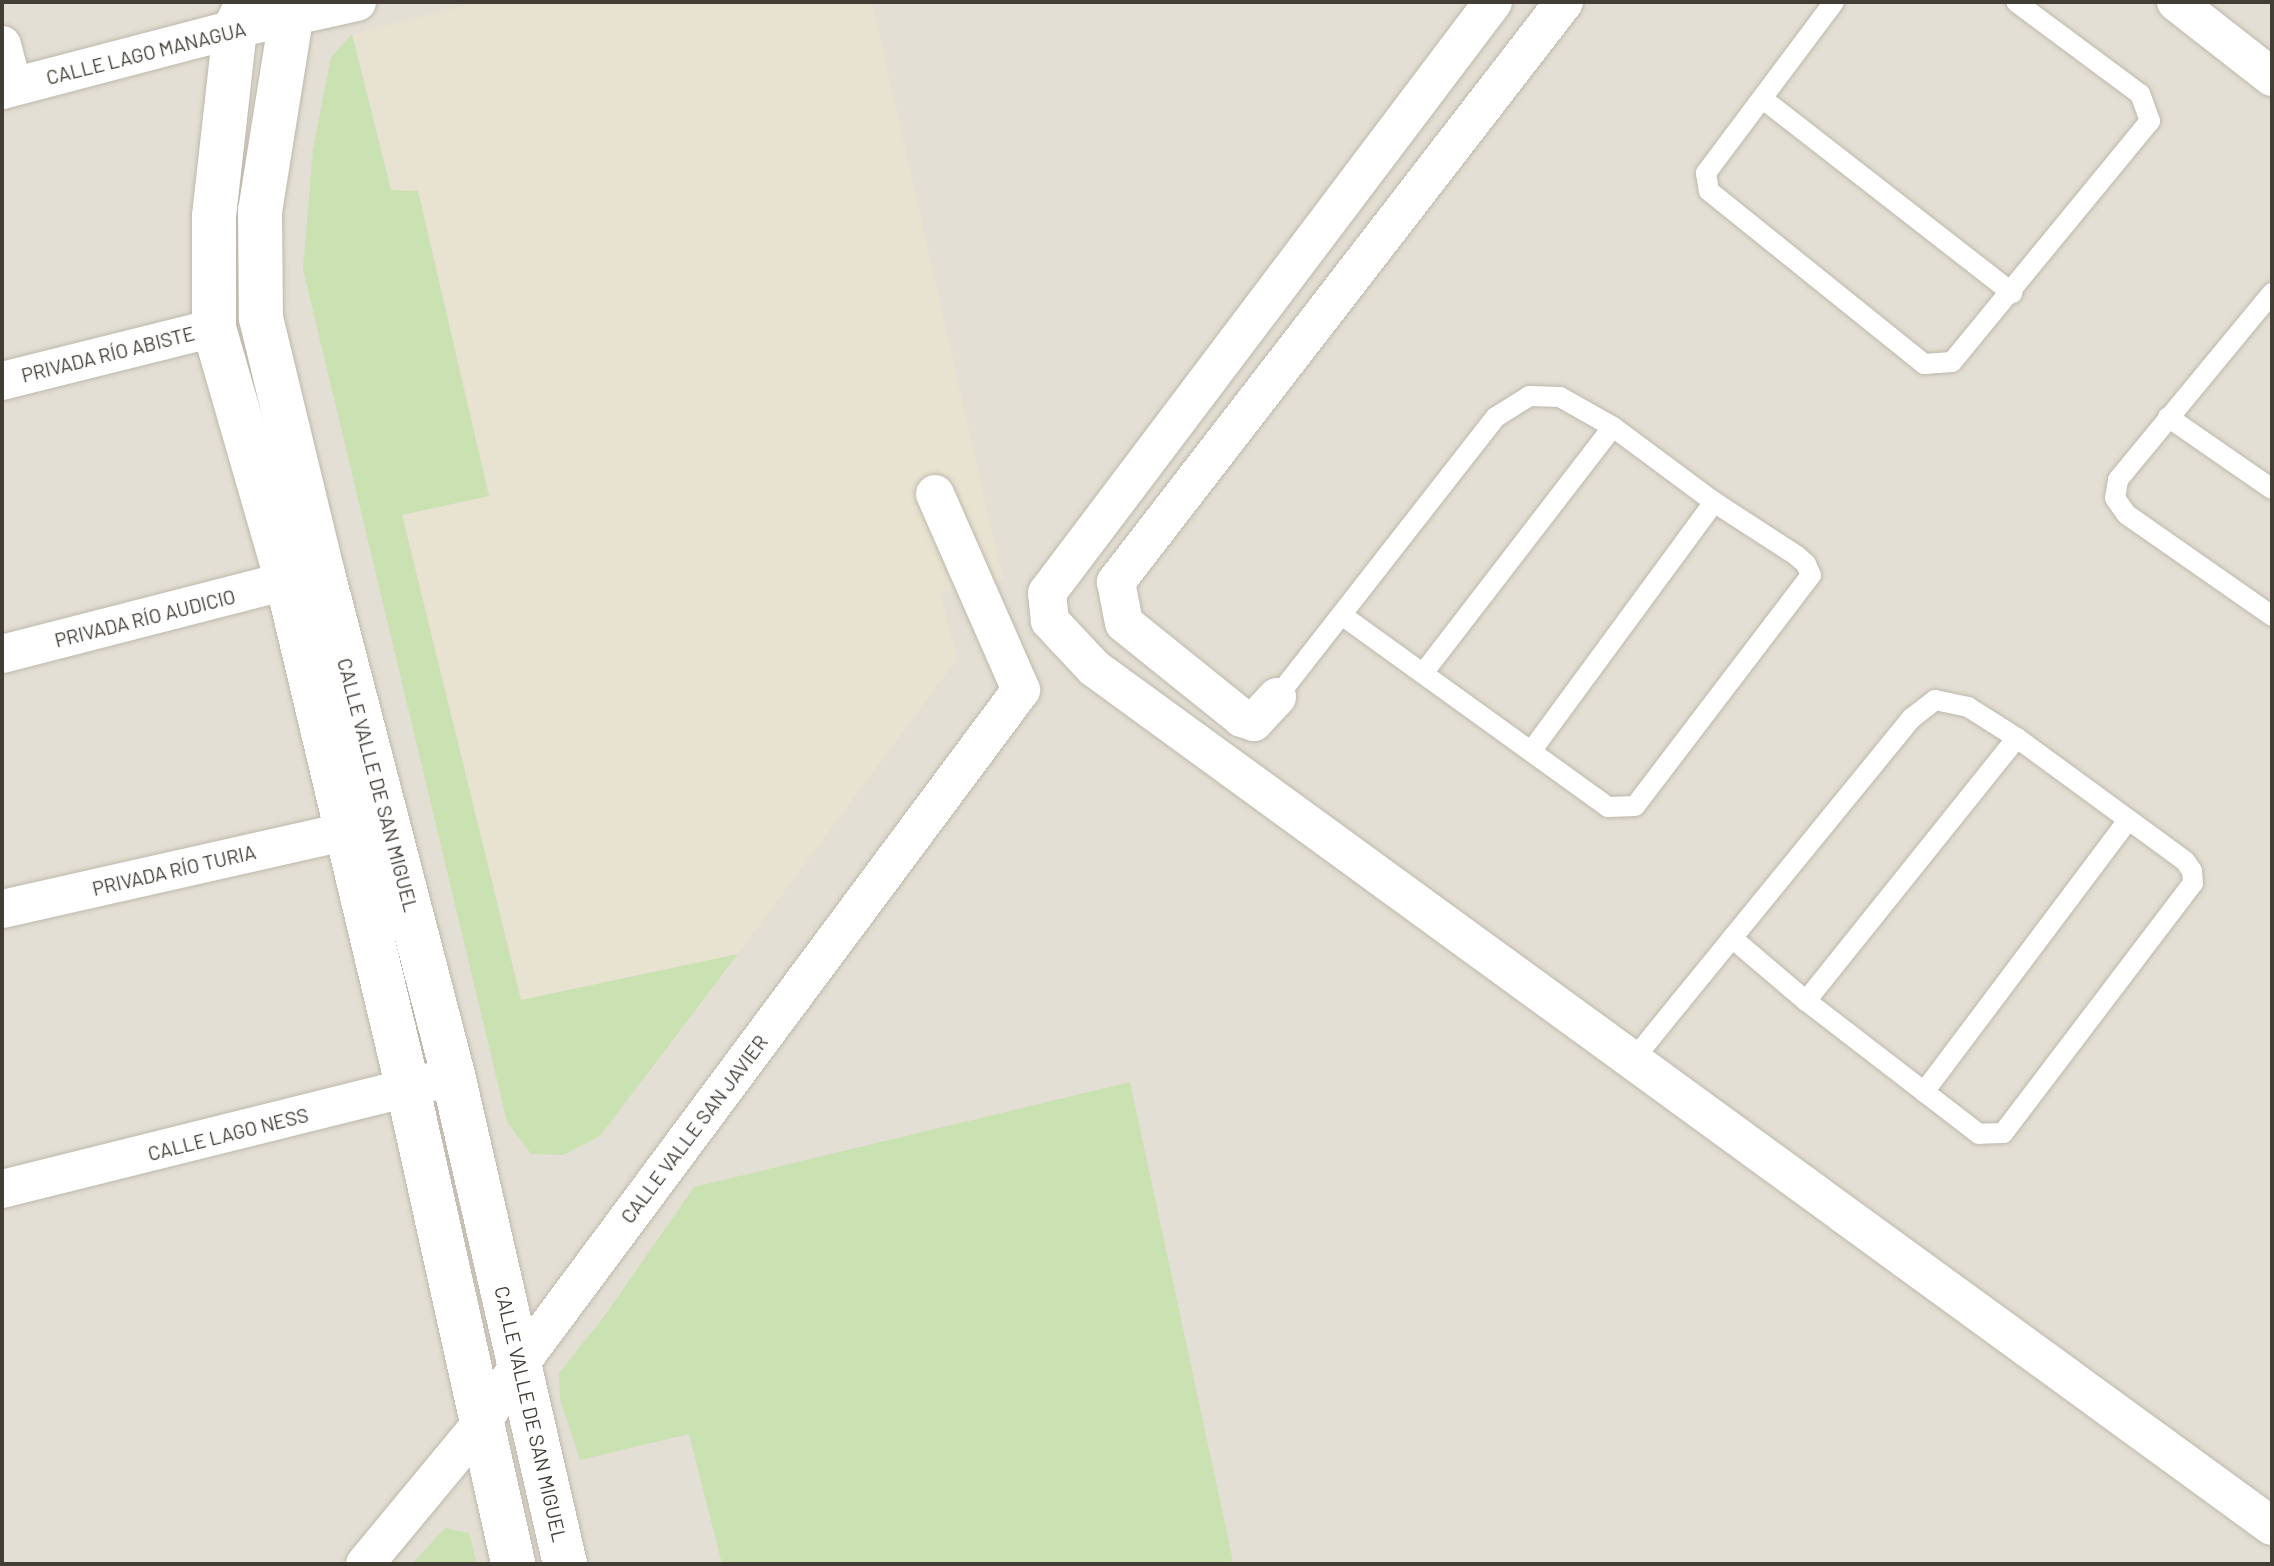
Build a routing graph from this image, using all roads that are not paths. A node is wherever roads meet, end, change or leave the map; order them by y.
1 (357, 2) edge
2 (1493, 2) edge
3 (1564, 2) edge
4 (1834, 2) edge
5 (2016, 2) edge
6 (2176, 2) edge
7 (295, 10) edge
8 (242, 16) edge
9 (2, 45) edge
10 (2272, 77) edge
11 (8, 88) edge
12 (1763, 99) junction
13 (2012, 293) junction
14 (2272, 293) edge
15 (214, 328) junction
16 (2, 381) edge
17 (2168, 417) junction
18 (1613, 427) junction
19 (2272, 489) edge
20 (935, 494) dead end
21 (1714, 502) junction
22 (287, 581) junction
23 (1342, 615) junction
24 (2272, 616) edge
25 (2, 654) edge
26 (1424, 672) junction
27 (1277, 697) joint
28 (2017, 738) junction
29 (1532, 750) junction
30 (2128, 820) junction
31 (347, 831) junction
32 (2, 909) edge
33 (1732, 938) junction
34 (1806, 1001) junction
35 (1633, 1060) junction
36 (453, 1075) junction
37 (408, 1089) junction
38 (1924, 1092) junction
39 (2, 1189) edge
40 (519, 1365) junction
41 (481, 1424) junction
42 (2272, 1526) edge
43 (365, 1564) edge
44 (513, 1564) edge
45 (565, 1564) edge

1 - 7 street, CALLE LAGO MANAGUA
2 - 35 street
3 - 27 street
4 - 12 lane
5 - 13 lane
6 - 10 street
7 - 8 street, CALLE LAGO MANAGUA
7 - 36 street, CALLE VALLE DE SAN MIGUEL
8 - 11 street, CALLE LAGO MANAGUA
8 - 15 street, CALLE VALLE DE SAN MIGUEL
9 - 11 street
12 - 13 lane
12 - 13 lane
14 - 17 lane
15 - 16 street, PRIVADA RÍO ABISTE
15 - 22 street, CALLE VALLE DE SAN MIGUEL
17 - 19 lane
17 - 24 lane
18 - 21 lane
18 - 23 lane
18 - 26 lane
20 - 40 street, CALLE VALLE SAN JAVIER
21 - 29 lane
21 - 29 lane
22 - 25 street, PRIVADA RÍO AUDICIO
22 - 31 street, CALLE VALLE DE SAN MIGUEL
23 - 26 lane
23 - 27 lane
26 - 29 lane
28 - 30 lane
28 - 33 lane
28 - 34 lane
30 - 38 lane
30 - 38 lane
31 - 32 street, PRIVADA RÍO TURIA
31 - 37 street, CALLE VALLE DE SAN MIGUEL
33 - 34 lane
33 - 35 lane
34 - 38 lane
35 - 42 street
36 - 37 street, CALLE LAGO NESS
36 - 40 street, CALLE VALLE DE SAN MIGUEL
37 - 39 street, CALLE LAGO NESS
37 - 41 street, CALLE VALLE DE SAN MIGUEL
40 - 41 street, CALLE VALLE SAN JAVIER
40 - 45 street, CALLE VALLE DE SAN MIGUEL
41 - 43 street, CALLE VALLE SAN JAVIER
41 - 44 street, CALLE VALLE DE SAN MIGUEL

